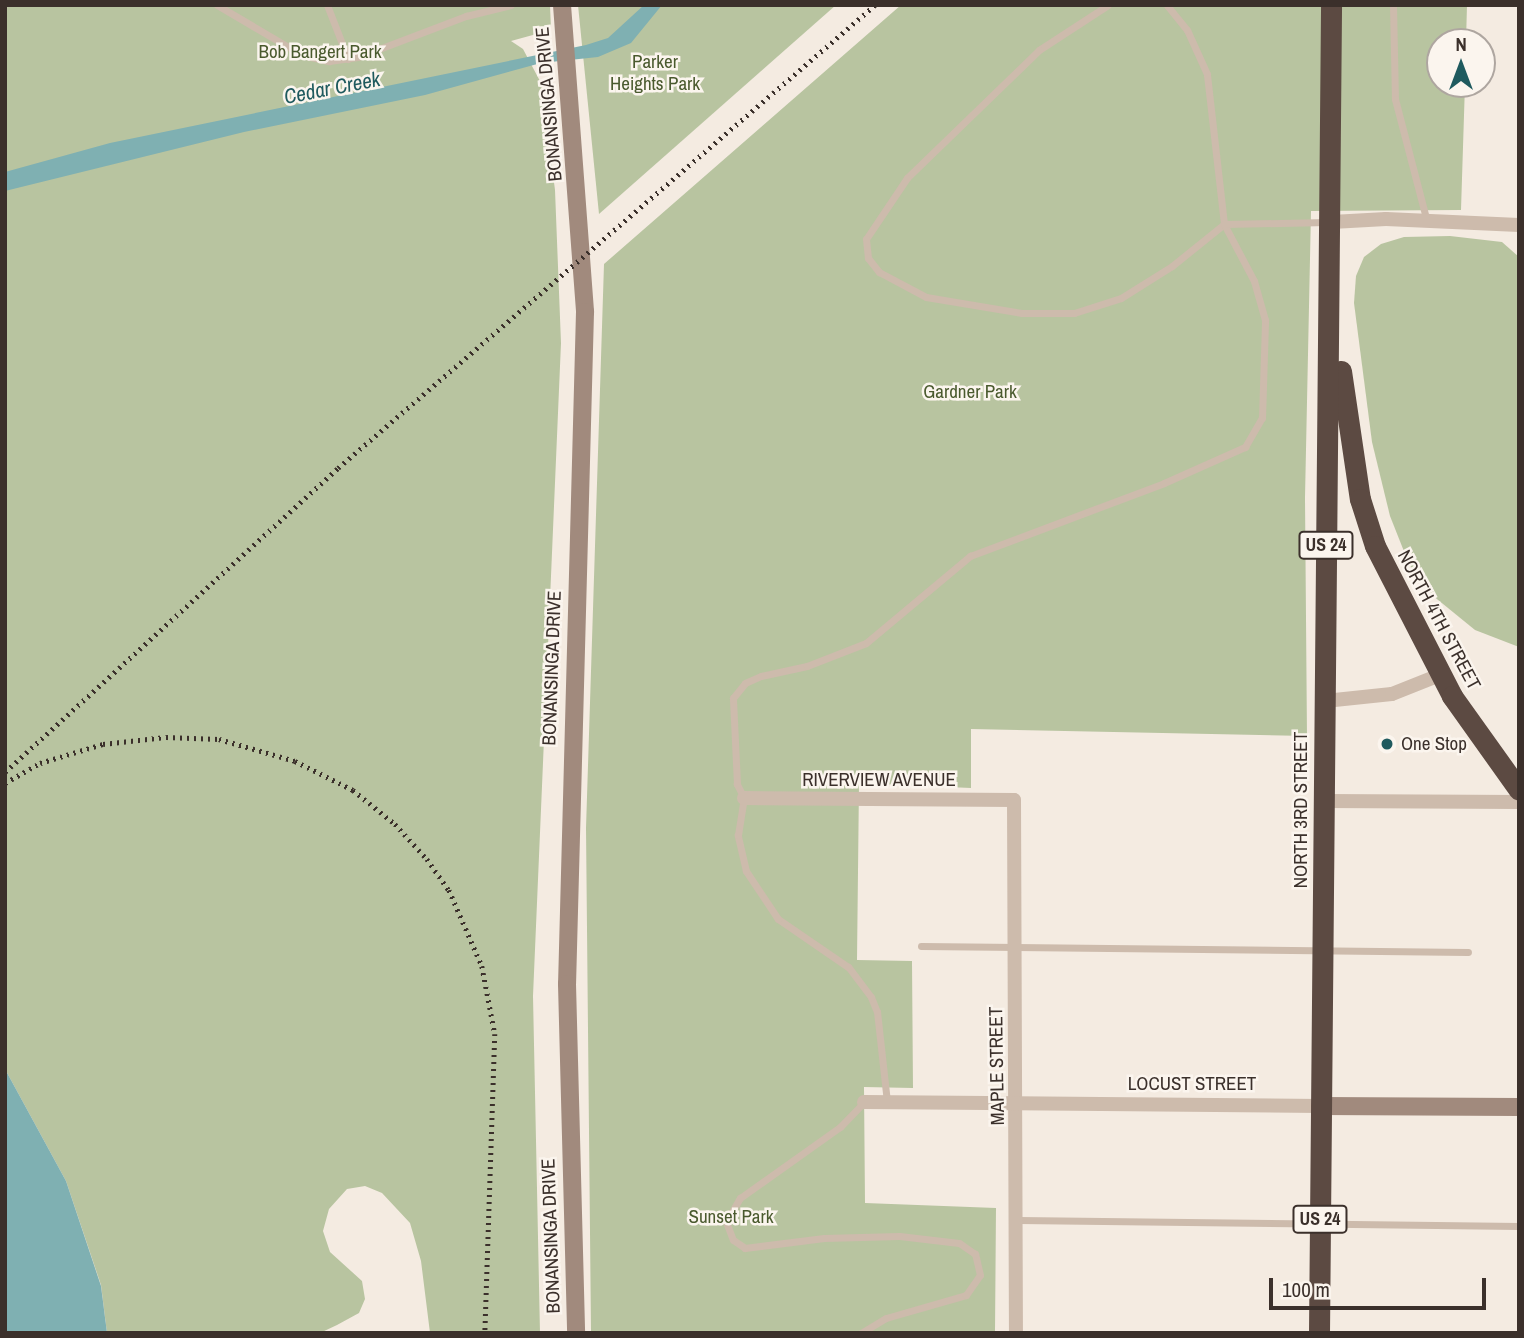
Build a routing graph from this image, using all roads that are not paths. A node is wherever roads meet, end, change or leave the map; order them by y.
1 (217, 5) edge
2 (327, 5) edge
3 (512, 5) edge
4 (562, 5) edge
5 (1108, 5) edge
6 (1167, 5) edge
7 (1331, 5) edge
8 (1393, 5) edge
9 (348, 59) junction
10 (1332, 222) junction
11 (1427, 222) junction
12 (1224, 224) junction
13 (1519, 225) edge
14 (1331, 289) junction
15 (1440, 675) junction
16 (1325, 701) junction
17 (1519, 790) edge
18 (744, 799) junction
19 (1014, 800) joint
20 (1325, 801) junction
21 (1519, 802) edge
22 (921, 946) dead end
23 (1015, 949) junction
24 (1323, 952) junction
25 (1468, 952) dead end
26 (864, 1102) joint
27 (887, 1102) junction
28 (1017, 1104) junction
29 (1320, 1106) junction
30 (1519, 1107) edge
31 (1019, 1220) junction
32 (1320, 1224) junction
33 (1519, 1226) edge
34 (576, 1333) edge
35 (861, 1333) edge
36 (1016, 1333) edge
37 (1319, 1333) edge

1 - 9 lane
2 - 9 lane
3 - 9 lane
4 - 34 street, BONANSINGA DRIVE
5 - 12 lane
6 - 12 lane
7 - 10 highway, US 24
8 - 11 lane
10 - 11 street
10 - 12 lane
10 - 14 highway, US 24
11 - 13 street
12 - 18 lane
14 - 15 highway, NORTH 4TH STREET / US 24
14 - 16 highway, NORTH 3RD STREET / US 24
15 - 16 street
15 - 17 highway, NORTH 4TH STREET / US 24
16 - 20 highway, NORTH 3RD STREET / US 24
18 - 19 street, RIVERVIEW AVENUE
18 - 27 lane
19 - 23 street, MAPLE STREET
20 - 21 street
20 - 24 highway, NORTH 3RD STREET / US 24
22 - 23 lane
23 - 24 lane
23 - 28 street, MAPLE STREET
24 - 25 lane
24 - 29 highway, NORTH 3RD STREET / US 24
26 - 27 street, LOCUST STREET
26 - 35 lane
27 - 28 street, LOCUST STREET
28 - 29 street, LOCUST STREET
28 - 31 street, MAPLE STREET
29 - 30 street, LOCUST STREET
29 - 32 highway, NORTH 3RD STREET / US 24
31 - 32 lane
31 - 36 street, MAPLE STREET
32 - 33 lane
32 - 37 highway, NORTH 3RD STREET / US 24

